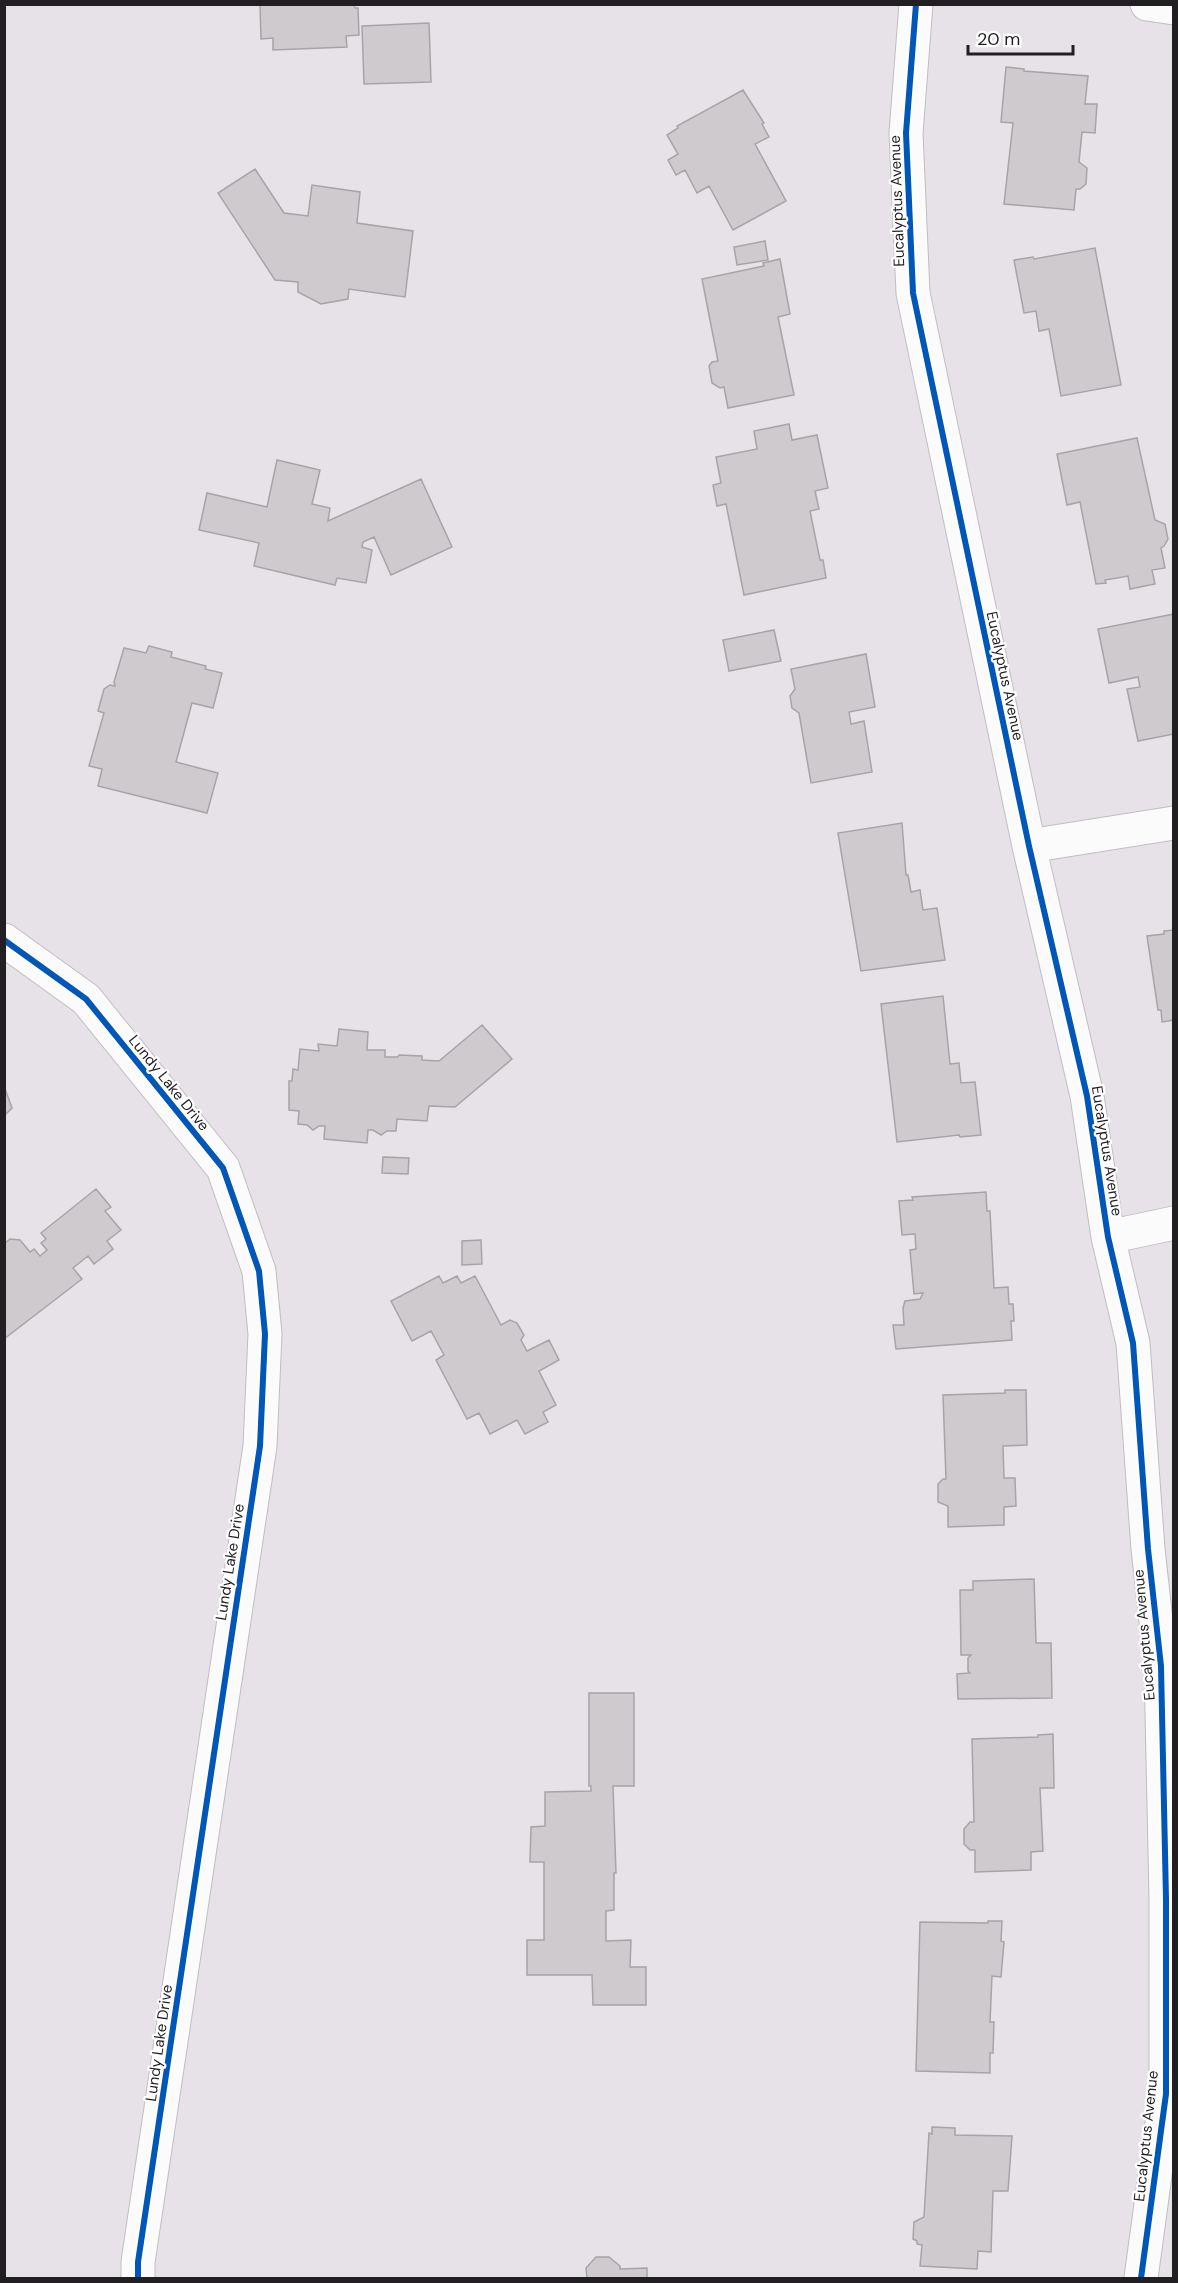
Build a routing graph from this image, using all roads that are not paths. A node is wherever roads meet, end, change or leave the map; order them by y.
1 (916, 4) edge
2 (1147, 4) edge
3 (1173, 8) edge
4 (1173, 823) edge
5 (1029, 846) junction
6 (4, 940) edge
7 (1173, 1223) edge
8 (1108, 1237) junction
9 (1161, 1549) edge
10 (1170, 1899) edge
11 (138, 2278) edge
12 (1141, 2278) edge

1 - 5 street, Eucalyptus Avenue
2 - 3 street
4 - 5 street
5 - 8 street, Eucalyptus Avenue
6 - 11 street, Lundy Lake Drive
7 - 8 street
8 - 9 street, Eucalyptus Avenue
9 - 10 street, Eucalyptus Avenue
10 - 12 street, Eucalyptus Avenue

